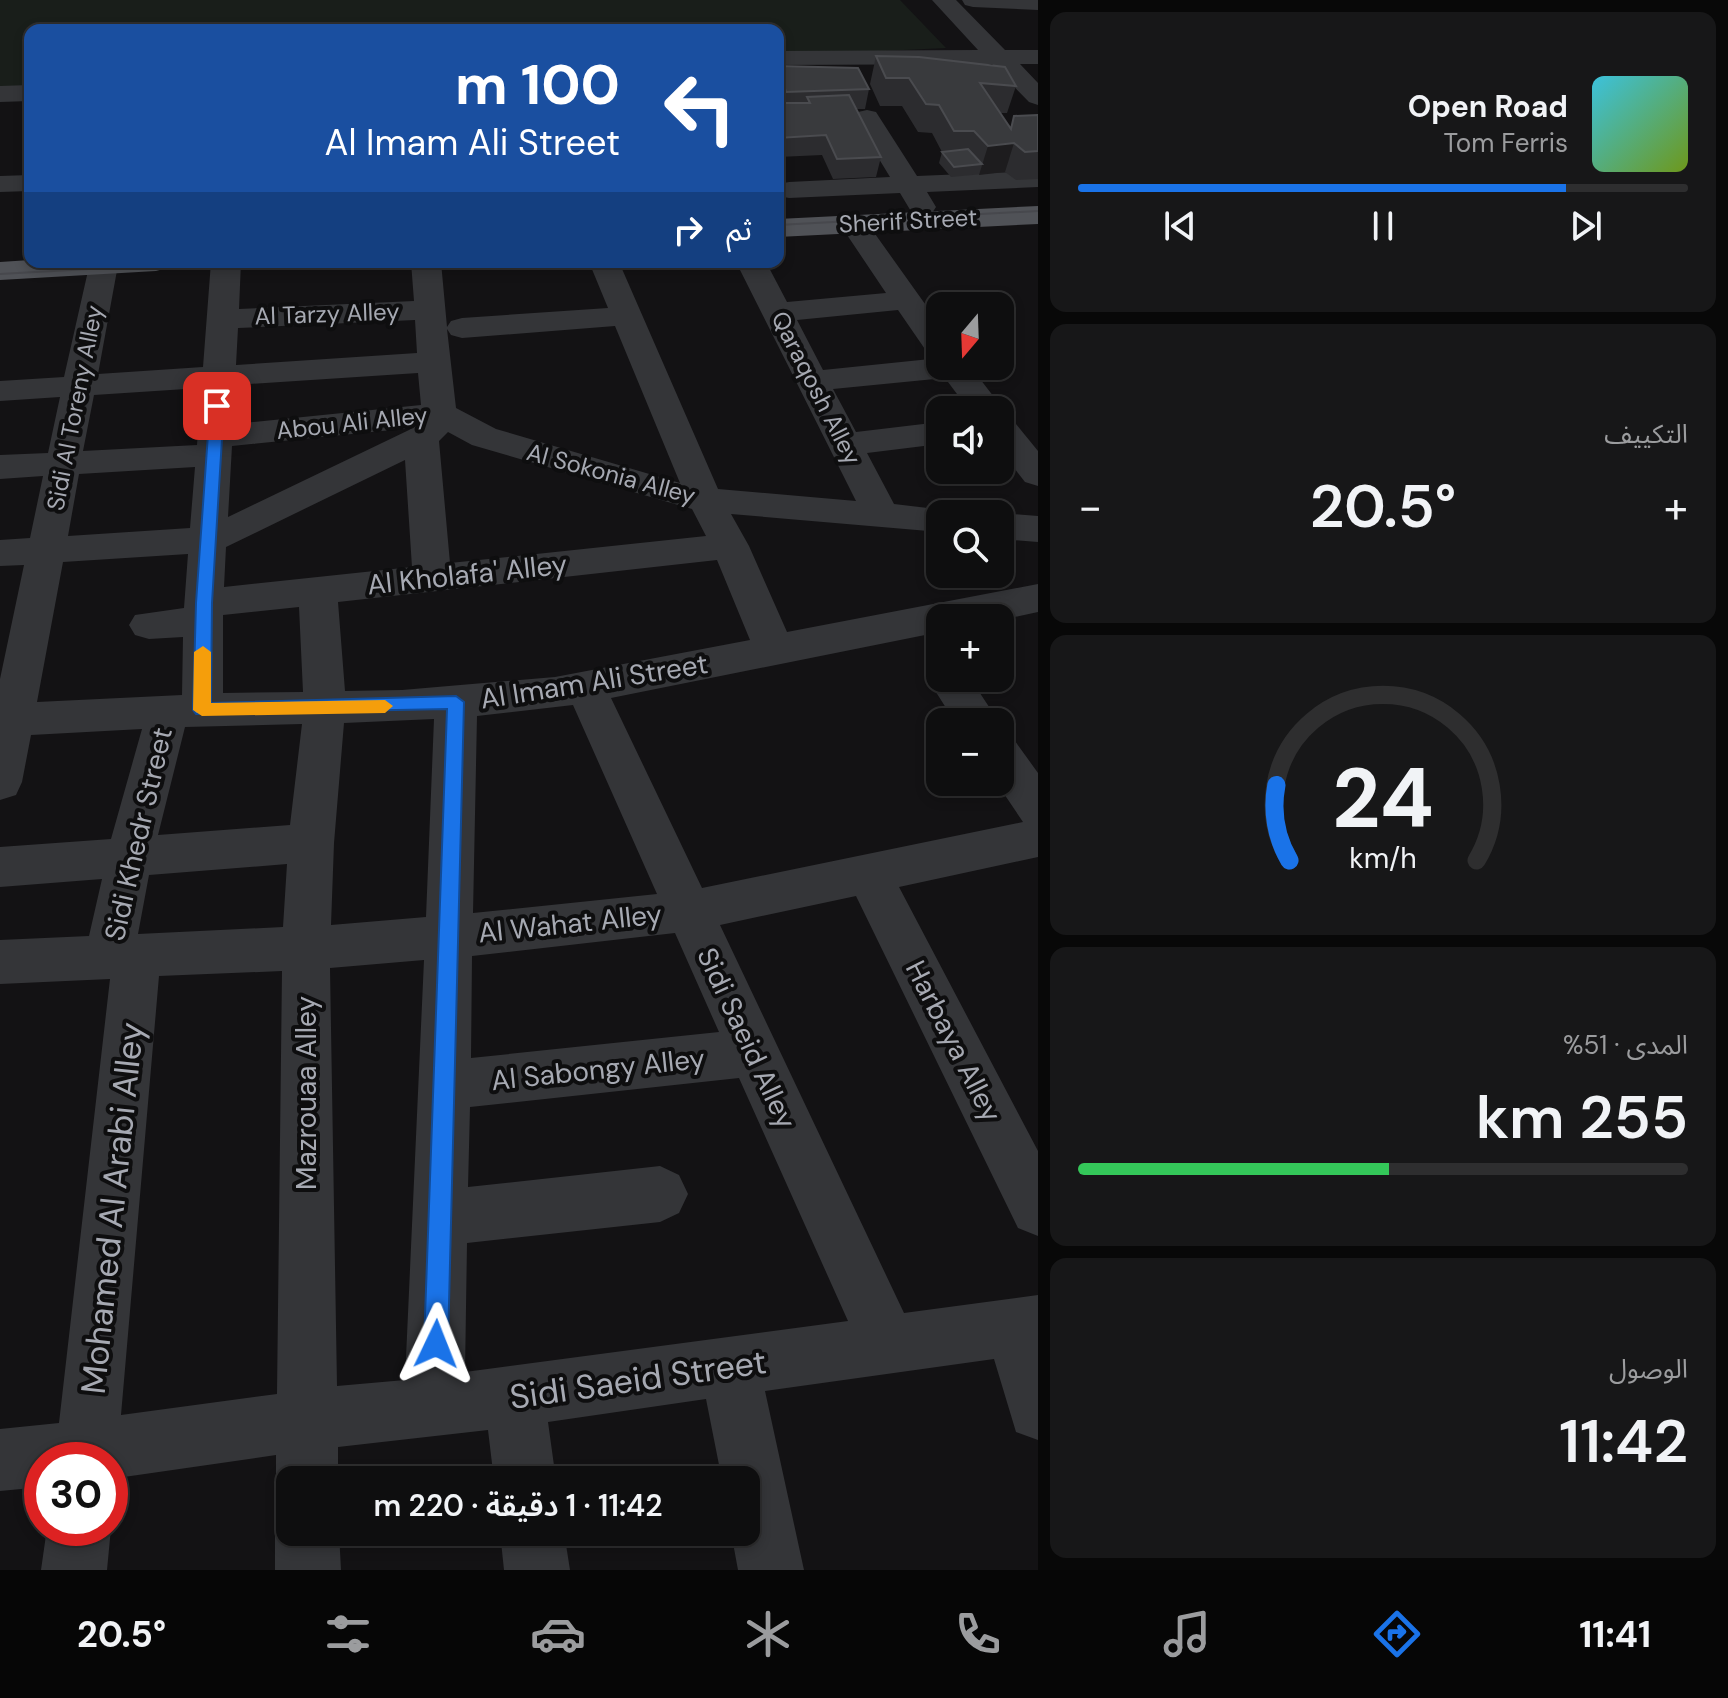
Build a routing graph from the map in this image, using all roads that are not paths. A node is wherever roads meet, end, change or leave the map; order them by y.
1 (943, 0) edge
2 (973, 0) edge
3 (1038, 3) edge
4 (999, 57) junction
5 (1038, 57) edge
6 (784, 58) edge
7 (24, 93) edge
8 (0, 94) edge
9 (1038, 97) edge
10 (867, 118) dead end
11 (1038, 179) edge
12 (24, 183) edge
13 (0, 184) edge
14 (908, 185) junction
15 (789, 190) dead end
16 (1038, 215) edge
17 (929, 219) junction
18 (853, 223) junction
19 (784, 228) edge
20 (26, 268) edge
21 (102, 268) edge
22 (226, 268) edge
23 (427, 268) edge
24 (607, 268) edge
25 (754, 268) edge
26 (0, 271) edge
27 (907, 300) junction
28 (431, 310) junction
29 (777, 312) junction
30 (627, 316) junction
31 (223, 319) junction
32 (462, 328) dead end
33 (926, 328) edge
34 (434, 362) junction
35 (926, 369) edge
36 (219, 376) junction
37 (964, 380) edge
38 (813, 381) junction
39 (81, 385) junction
40 (0, 391) edge
41 (976, 396) edge
42 (431, 426) junction
43 (926, 435) edge
44 (846, 444) junction
45 (214, 446) junction
46 (64, 463) junction
47 (0, 467) edge
48 (705, 500) junction
49 (882, 515) junction
50 (926, 519) edge
51 (1014, 527) edge
52 (1038, 529) edge
53 (208, 540) junction
54 (730, 546) junction
55 (46, 550) junction
56 (0, 553) edge
57 (432, 578) junction
58 (318, 591) junction
59 (1038, 598) edge
60 (204, 612) junction
61 (911, 623) junction
62 (149, 625) dead end
63 (926, 645) edge
64 (775, 651) junction
65 (586, 688) junction
66 (456, 702) junction
67 (325, 707) junction
68 (185, 710) junction
69 (7, 720) edge
70 (1014, 774) edge
71 (0, 782) edge
72 (1038, 809) edge
73 (1038, 838) edge
74 (311, 843) junction
75 (129, 858) junction
76 (0, 867) edge
77 (869, 874) junction
78 (688, 911) junction
79 (448, 935) junction
80 (306, 948) junction
81 (123, 955) junction
82 (0, 962) edge
83 (752, 1052) junction
84 (444, 1085) junction
85 (660, 1194) dead end
86 (1038, 1208) edge
87 (440, 1218) junction
88 (1026, 1326) edge
89 (888, 1343) junction
90 (730, 1366) junction
91 (514, 1396) junction
92 (434, 1407) junction
93 (1038, 1410) edge
94 (306, 1420) junction
95 (88, 1442) edge
96 (128, 1449) edge
97 (24, 1459) edge
98 (0, 1460) edge
99 (307, 1466) edge
100 (523, 1466) edge
101 (77, 1546) edge
102 (307, 1546) edge
103 (534, 1546) edge
104 (74, 1570) edge
105 (308, 1570) edge
106 (537, 1570) edge
107 (771, 1570) edge

1 - 4 street
2 - 3 street
4 - 5 street
4 - 6 street
4 - 9 street
7 - 8 street
10 - 14 street
11 - 14 street
12 - 13 street
14 - 15 street
14 - 17 street
16 - 17 main road, Sherif Street
17 - 18 main road, Sherif Street
18 - 19 main road, Sherif Street
18 - 27 street
20 - 26 main road
21 - 39 street, Sidi Al Toreny Alley
22 - 31 street, Sidi Khedr Street
23 - 28 street
24 - 30 street
25 - 29 street, Qaraqosh Alley
27 - 29 street
27 - 33 street
28 - 31 street, Al Tarzy Alley
28 - 34 street
29 - 38 street, Qaraqosh Alley
30 - 32 street
30 - 48 street
31 - 36 street, Sidi Khedr Street
34 - 36 street
34 - 42 street
35 - 38 street
36 - 39 street
36 - 45 street, Sidi Khedr Street
37 - 41 street
38 - 44 street, Qaraqosh Alley
39 - 40 street
39 - 46 street, Sidi Al Toreny Alley
42 - 45 street, Abou Ali Alley
42 - 48 street, Al Sokonia Alley
42 - 53 street
42 - 57 street
43 - 44 street
44 - 49 street, Qaraqosh Alley
45 - 46 street, Abou Ali Alley
45 - 53 street, Sidi Khedr Street
46 - 47 street, Abou Ali Alley
46 - 55 street, Sidi Al Toreny Alley
48 - 49 street, Al Sokonia Alley
48 - 54 street
49 - 50 street, Al Sokonia Alley
51 - 52 street
53 - 55 street
53 - 60 street, Sidi Khedr Street
54 - 57 street, Al Kholafa' Alley
54 - 64 street
55 - 56 street
55 - 69 street, Sidi Al Toreny Alley
57 - 58 street, Al Kholafa' Alley
58 - 60 street, Al Kholafa' Alley
58 - 67 street, Mazrouaa Alley
59 - 61 street, Al Imam Ali Street
60 - 62 street, Al Kholafa' Alley
60 - 68 street, Sidi Khedr Street
61 - 63 street
61 - 64 street, Al Imam Ali Street
64 - 65 street, Al Imam Ali Street
65 - 66 street, Al Imam Ali Street
65 - 78 street, Sidi Saeid Alley
66 - 67 street, Al Imam Ali Street
66 - 79 street
67 - 68 street, Al Imam Ali Street
67 - 74 street, Mazrouaa Alley
68 - 69 street, Al Imam Ali Street
68 - 75 street, Sidi Khedr Street
69 - 71 street, Sidi Al Toreny Alley
70 - 72 street
73 - 77 street, Al Wahat Alley
74 - 75 street
74 - 80 street, Mazrouaa Alley
75 - 76 street
75 - 81 street, Sidi Khedr Street
77 - 78 street, Al Wahat Alley
77 - 86 street, Harbaya Alley
78 - 79 street, Al Wahat Alley
78 - 83 street, Sidi Saeid Alley
79 - 80 street, Al Wahat Alley
79 - 84 street
80 - 81 street, Al Wahat Alley
80 - 94 street, Mazrouaa Alley
81 - 82 street, Al Wahat Alley
81 - 95 street, Mohamed Al Arabi Alley
83 - 84 street, Al Sabongy Alley
83 - 89 street, Sidi Saeid Alley
84 - 87 street
85 - 87 street
87 - 92 street
88 - 89 street, Sidi Saeid Street
88 - 93 street
89 - 90 street, Sidi Saeid Street
90 - 91 street, Sidi Saeid Street
90 - 107 street
91 - 92 street, Sidi Saeid Street
91 - 100 street
92 - 94 street, Sidi Saeid Street
94 - 96 street, Sidi Saeid Street
94 - 99 street, Mazrouaa Alley
97 - 98 street, Sidi Saeid Street
101 - 104 street
102 - 105 street
103 - 106 street

